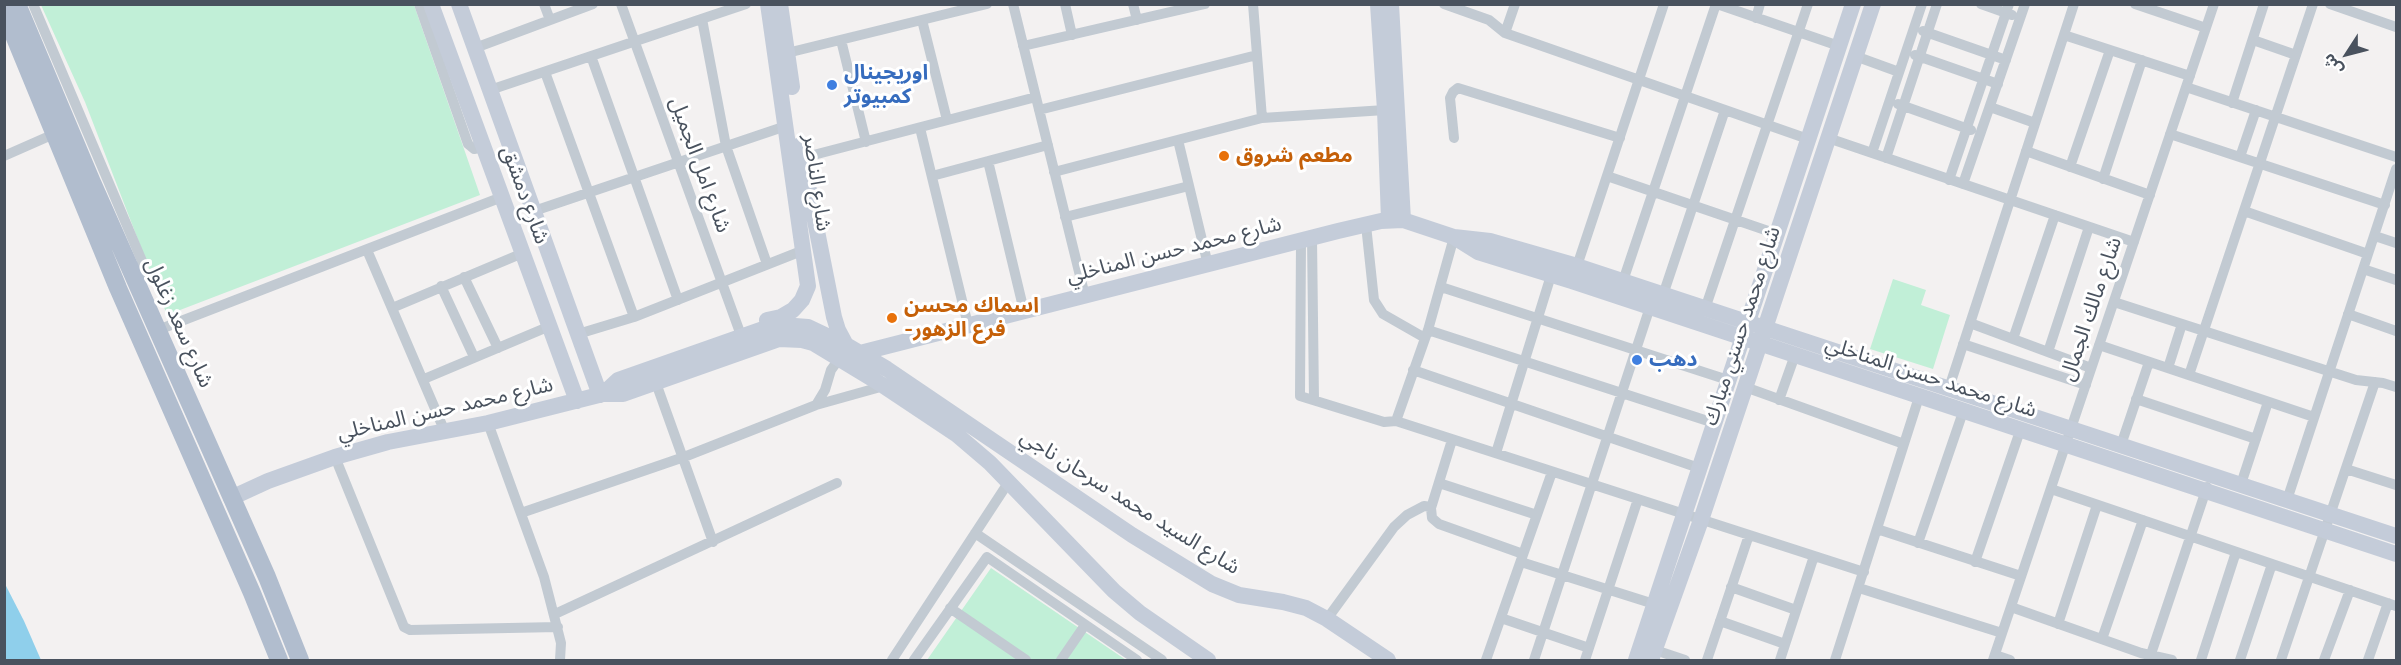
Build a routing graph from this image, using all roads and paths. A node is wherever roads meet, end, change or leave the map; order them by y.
1 (17, 4) edge
2 (33, 4) edge
3 (419, 4) edge
4 (431, 4) edge
5 (459, 4) edge
6 (544, 4) edge
7 (593, 4) edge
8 (621, 4) edge
9 (746, 4) edge
10 (768, 4) edge
11 (780, 4) edge
12 (987, 4) edge
13 (1013, 4) edge
14 (1065, 4) edge
15 (1133, 4) edge
16 (1205, 4) edge
17 (1253, 4) edge
18 (1378, 4) edge
19 (1391, 4) edge
20 (1444, 4) edge
21 (1515, 4) edge
22 (1664, 4) edge
23 (1716, 4) edge
24 (1760, 4) edge
25 (1808, 4) edge
26 (1853, 4) edge
27 (1873, 4) edge
28 (1922, 4) edge
29 (1937, 4) edge
30 (1982, 4) edge
31 (2025, 4) edge
32 (2074, 4) edge
33 (2135, 4) edge
34 (2214, 4) edge
35 (2264, 4) edge
36 (2313, 4) edge
37 (2330, 4) edge
38 (2008, 9) edge
39 (2162, 9) edge
40 (4, 11) edge
41 (1756, 18) junction
42 (2021, 18) junction
43 (702, 19) junction
44 (550, 20) junction
45 (922, 20) junction
46 (1137, 20) junction
47 (2397, 27) edge
48 (1914, 28) junction
49 (2206, 28) junction
50 (1798, 32) junction
51 (1505, 33) junction
52 (1928, 33) junction
53 (1072, 35) junction
54 (2064, 35) junction
55 (24, 40) junction
56 (841, 40) junction
57 (2253, 40) junction
58 (635, 42) junction
59 (440, 46) junction
60 (1023, 46) junction
61 (1839, 46) junction
62 (475, 48) junction
63 (2110, 50) junction
64 (1906, 52) junction
65 (787, 53) junction
66 (1257, 55) junction
67 (1992, 55) junction
68 (2296, 55) junction
69 (591, 56) junction
70 (1856, 56) junction
71 (1920, 57) junction
72 (2006, 60) junction
73 (2142, 60) junction
74 (1388, 65) junction
75 (1831, 71) junction
76 (545, 72) junction
77 (1899, 72) junction
78 (2190, 76) junction
79 (1849, 77) junction
80 (1984, 79) junction
81 (1639, 81) junction
82 (1998, 84) junction
83 (2186, 87) junction
84 (490, 90) junction
85 (1036, 97) junction
86 (1685, 97) junction
87 (1889, 101) junction
88 (2232, 103) junction
89 (1903, 106) junction
90 (1990, 107) junction
91 (1039, 110) junction
92 (1385, 110) junction
93 (1725, 110) junction
94 (2256, 110) junction
95 (2276, 117) junction
96 (1262, 118) junction
97 (947, 120) junction
98 (2035, 123) junction
99 (503, 124) junction
100 (1767, 125) junction
101 (786, 126) junction
102 (920, 128) junction
103 (1967, 128) junction
104 (1981, 133) junction
105 (54, 134) junction
106 (2170, 134) junction
107 (1454, 138) dead end
108 (1620, 138) junction
109 (1828, 138) junction
110 (1808, 139) junction
111 (481, 140) junction
112 (1178, 140) junction
113 (866, 142) junction
114 (1048, 145) junction
115 (726, 146) junction
116 (2026, 152) junction
117 (1872, 153) junction
118 (4, 156) edge
119 (2240, 157) junction
120 (2397, 157) edge
121 (802, 158) junction
122 (1886, 158) junction
123 (988, 161) junction
124 (678, 162) junction
125 (2260, 164) junction
126 (2070, 167) junction
127 (2397, 169) edge
128 (1054, 172) junction
129 (932, 176) junction
130 (1607, 176) junction
131 (634, 177) junction
132 (2103, 179) junction
133 (1949, 180) junction
134 (1963, 184) junction
135 (1189, 186) junction
136 (588, 192) junction
137 (1653, 192) junction
138 (2150, 195) junction
139 (502, 197) junction
140 (2390, 200) edge
141 (2010, 201) junction
142 (1693, 206) junction
143 (534, 211) junction
144 (2244, 211) junction
145 (2055, 215) junction
146 (1065, 217) junction
147 (1396, 220) junction
148 (1735, 220) junction
149 (1366, 225) junction
150 (2089, 227) junction
151 (1777, 234) junction
152 (2375, 236) junction
153 (1454, 237) junction
154 (1307, 240) junction
155 (2134, 242) junction
156 (2397, 243) edge
157 (367, 249) junction
158 (804, 250) junction
159 (523, 253) junction
160 (2368, 254) junction
161 (767, 264) junction
162 (1208, 265) junction
163 (1554, 267) junction
164 (2363, 269) junction
165 (1575, 274) junction
166 (464, 277) junction
167 (2397, 280) edge
168 (135, 281) junction
169 (1623, 281) junction
170 (722, 282) junction
171 (441, 286) junction
172 (1441, 287) junction
173 (1663, 294) junction
174 (1085, 296) junction
175 (678, 300) junction
176 (2114, 302) junction
177 (1650, 307) junction
178 (392, 308) junction
179 (1705, 309) junction
180 (1024, 311) junction
181 (2348, 314) junction
182 (634, 317) junction
183 (1537, 317) junction
184 (1306, 320) junction
185 (1970, 323) junction
186 (2182, 324) junction
187 (968, 325) junction
188 (550, 326) junction
189 (158, 330) junction
190 (1745, 330) junction
191 (2204, 331) junction
192 (2397, 331) edge
193 (578, 334) junction
194 (1427, 334) junction
195 (1762, 336) junction
196 (744, 337) junction
197 (2013, 339) junction
198 (1963, 344) junction
199 (2099, 345) junction
200 (498, 348) junction
201 (1636, 349) junction
202 (2048, 352) junction
203 (849, 353) junction
204 (1795, 355) junction
205 (474, 357) junction
206 (1524, 361) junction
207 (2149, 362) junction
208 (688, 364) junction
209 (2091, 368) junction
210 (2168, 368) junction
211 (1413, 370) junction
212 (2328, 371) junction
213 (592, 375) junction
214 (2189, 375) junction
215 (423, 379) junction
216 (618, 380) junction
217 (1728, 380) junction
218 (2375, 382) junction
219 (656, 383) junction
220 (2086, 385) junction
221 (884, 386) junction
222 (1745, 387) junction
223 (2397, 387) edge
224 (1949, 388) junction
225 (1622, 393) junction
226 (601, 394) junction
227 (1919, 397) junction
228 (2136, 399) junction
229 (1314, 400) junction
230 (1779, 400) junction
231 (578, 401) junction
232 (2268, 402) junction
233 (1511, 404) junction
234 (816, 405) junction
235 (1963, 412) junction
236 (2314, 417) junction
237 (1396, 421) junction
238 (488, 423) junction
239 (1714, 423) junction
240 (2071, 429) junction
241 (2020, 431) junction
242 (445, 432) junction
243 (1607, 437) junction
244 (2256, 439) junction
245 (1452, 440) junction
246 (992, 442) junction
247 (1904, 444) junction
248 (2121, 445) junction
249 (2065, 446) junction
250 (1496, 453) junction
251 (335, 457) junction
252 (684, 457) junction
253 (983, 457) junction
254 (1699, 468) junction
255 (2346, 469) junction
256 (1552, 472) junction
257 (2211, 475) junction
258 (837, 483) dead end
259 (1008, 483) junction
260 (1439, 483) junction
261 (1592, 484) junction
262 (2241, 484) junction
263 (2397, 485) edge
264 (2051, 489) junction
265 (2205, 492) junction
266 (231, 498) junction
267 (1638, 499) junction
268 (2286, 500) junction
269 (2097, 505) junction
270 (1431, 507) junction
271 (521, 513) junction
272 (1683, 514) junction
273 (2331, 514) junction
274 (1537, 515) junction
275 (1701, 520) junction
276 (2143, 520) junction
277 (1876, 530) junction
278 (2325, 531) junction
279 (975, 533) junction
280 (1749, 535) junction
281 (2397, 536) edge
282 (2190, 537) junction
283 (713, 542) junction
284 (1918, 543) junction
285 (2236, 552) junction
286 (2397, 554) edge
287 (1814, 556) junction
288 (1522, 558) junction
289 (1976, 562) junction
290 (2272, 564) junction
291 (1864, 572) junction
292 (1562, 575) junction
293 (2021, 576) junction
294 (2309, 577) junction
295 (1731, 587) junction
296 (1859, 588) junction
297 (1608, 590) junction
298 (2350, 590) junction
299 (1654, 604) junction
300 (2392, 604) edge
301 (950, 608) junction
302 (2011, 608) junction
303 (1796, 610) junction
304 (555, 614) junction
305 (1501, 618) junction
306 (1327, 619) junction
307 (1720, 621) junction
308 (2058, 624) junction
309 (1085, 625) junction
310 (558, 627) junction
311 (1543, 632) junction
312 (2002, 633) junction
313 (2102, 639) junction
314 (1785, 644) junction
315 (1589, 648) junction
316 (1653, 655) edge
317 (1994, 658) edge
318 (2150, 658) edge
319 (279, 660) edge
320 (300, 660) edge
321 (560, 660) edge
322 (892, 660) edge
323 (914, 660) edge
324 (1026, 660) edge
325 (1061, 660) edge
326 (1137, 660) edge
327 (1162, 660) edge
328 (1208, 660) edge
329 (1388, 660) edge
330 (1486, 660) edge
331 (1534, 660) edge
332 (1585, 660) edge
333 (1636, 660) edge
334 (1685, 660) edge
335 (1707, 660) edge
336 (1780, 660) edge
337 (1835, 660) edge
338 (2010, 660) edge
339 (2172, 660) edge
340 (2201, 660) edge
341 (2240, 660) edge
342 (2281, 660) edge
343 (2324, 660) edge
344 (2368, 660) edge

1 - 55 main road, شارع سعد زغلول
2 - 168 street
3 - 59 street
4 - 59 street, شارع دمشق
5 - 62 street, شارع دمشق
6 - 44 street
7 - 44 street
8 - 58 street, شارع امل الجميل
9 - 43 street
10 - 101 street, شارع الناصر
11 - 65 street, شارع الناصر
12 - 45 street
13 - 60 street
14 - 53 street
15 - 46 street
16 - 46 street
17 - 66 street
18 - 74 street
19 - 74 street
20 - 51 street
21 - 51 street
22 - 81 street
23 - 41 street
23 - 86 street
24 - 41 street
25 - 50 street
26 - 61 street, شارع محمد حسني مبارك
27 - 70 street, شارع محمد حسني مبارك
28 - 48 street
29 - 52 street
30 - 38 street
31 - 42 street
32 - 54 street
33 - 39 street
34 - 49 street, شارع مالك الجمال
35 - 57 street
36 - 68 street
37 - 47 street
38 - 42 street
38 - 67 street
39 - 49 street
40 - 55 main road, شارع سعد زغلول
41 - 50 street
42 - 72 street
43 - 58 street
43 - 115 street
44 - 62 street
45 - 56 street
45 - 97 street
46 - 53 street
48 - 52 street
48 - 64 street
49 - 78 street, شارع مالك الجمال
50 - 61 street
50 - 100 street
51 - 81 street
52 - 67 street
52 - 71 street
53 - 60 street
54 - 63 street
54 - 98 street
55 - 105 main road, شارع سعد زغلول
55 - 168 main road, شارع سعد زغلول
56 - 65 street
56 - 113 street
57 - 68 street
57 - 88 street
58 - 69 street
58 - 124 street, شارع امل الجميل
59 - 111 street, شارع دمشق
60 - 85 street
61 - 75 street, شارع محمد حسني مبارك
62 - 84 street, شارع دمشق
63 - 73 street
63 - 126 street
64 - 71 street
64 - 77 street
65 - 121 street, شارع الناصر
66 - 91 street
66 - 96 street
67 - 72 street
67 - 80 street
68 - 95 street
69 - 76 street
69 - 131 street
70 - 77 street
70 - 79 street, شارع محمد حسني مبارك
71 - 80 street
71 - 89 street
72 - 82 street
73 - 78 street
73 - 132 street
74 - 92 street
74 - 147 street
75 - 79 street
75 - 110 street, شارع محمد حسني مبارك
76 - 84 street
76 - 136 street
77 - 87 street
78 - 83 street, شارع مالك الجمال
79 - 109 street, شارع محمد حسني مبارك
80 - 82 street
80 - 103 street
81 - 86 street
81 - 108 street
82 - 90 street
83 - 88 street
83 - 106 street, شارع مالك الجمال
84 - 99 street, شارع دمشق
85 - 91 street
85 - 97 street
86 - 93 street
86 - 137 street
87 - 89 street
87 - 117 street
88 - 94 street
89 - 103 street
89 - 122 street
90 - 98 street
90 - 104 street
91 - 114 street
92 - 96 street
92 - 147 street
93 - 100 street
93 - 142 street
94 - 95 street
94 - 119 street
95 - 120 street
95 - 125 street
96 - 112 street
97 - 102 street
98 - 116 street
99 - 111 street
99 - 143 street, شارع دمشق
100 - 110 street
100 - 148 street
101 - 115 street
101 - 158 street, شارع الناصر
102 - 113 street
102 - 129 street
103 - 104 street
103 - 133 street
104 - 134 street
105 - 118 street
105 - 319 main road, شارع سعد زغلول
106 - 119 street
106 - 138 street, شارع مالك الجمال
107 - 108 street
108 - 130 street
109 - 117 street
109 - 195 street, شارع محمد حسني مبارك
110 - 151 street, شارع محمد حسني مبارك
111 - 139 street, شارع دمشق
112 - 128 street
112 - 135 street
113 - 121 street
114 - 123 street
114 - 128 street
115 - 124 street
115 - 161 street
116 - 126 street
116 - 141 street
117 - 122 street
119 - 125 street
121 - 203 street, شارع الناصر
122 - 133 street
123 - 129 street
123 - 180 street
124 - 131 street
124 - 170 street, شارع امل الجميل
125 - 140 street
125 - 144 street
126 - 132 street
127 - 140 street
128 - 146 street
129 - 187 street
130 - 137 street
130 - 165 street
131 - 136 street
131 - 175 street
132 - 138 street
133 - 134 street
134 - 141 street
135 - 146 street
135 - 162 street
136 - 143 street
136 - 182 street
137 - 142 street
137 - 169 street
138 - 155 street, شارع مالك الجمال
139 - 157 street
139 - 159 street, شارع دمشق
140 - 152 street
141 - 145 street
141 - 185 street
142 - 148 street
142 - 173 street
143 - 193 street, شارع دمشق
144 - 160 street
144 - 191 street
145 - 150 street
145 - 197 street
146 - 174 street
147 - 149 street, شارع محمد حسن المناخلي
147 - 153 street, شارع محمد حسن المناخلي
148 - 151 street
148 - 179 street
149 - 154 street, شارع محمد حسن المناخلي
149 - 194 street
150 - 155 street
150 - 202 street
151 - 190 street, شارع محمد حسني مبارك
152 - 156 street
152 - 160 street
153 - 163 street, شارع محمد حسن المناخلي
153 - 172 street
154 - 162 street, شارع محمد حسن المناخلي
154 - 184 street
155 - 176 street, شارع مالك الجمال
157 - 178 street
157 - 189 street
158 - 161 street
158 - 196 street, شارع الناصر
159 - 166 street
159 - 188 street, شارع دمشق
160 - 164 street
161 - 170 street
162 - 174 street, شارع محمد حسن المناخلي
163 - 165 street, شارع محمد حسن المناخلي
163 - 183 street
164 - 167 street
164 - 181 street
165 - 169 street, شارع محمد حسن المناخلي
165 - 177 street, شارع محمد حسن المناخلي
166 - 171 street
166 - 200 street
168 - 189 main road, شارع سعد زغلول
169 - 173 street, شارع محمد حسن المناخلي
170 - 175 street
170 - 196 street, شارع امل الجميل
171 - 178 street
171 - 205 street
172 - 183 street
172 - 194 street
173 - 179 street, شارع محمد حسن المناخلي
174 - 180 street, شارع محمد حسن المناخلي
175 - 182 street
176 - 186 street
176 - 199 street, شارع مالك الجمال
177 - 190 street, شارع محمد حسن المناخلي
177 - 201 street
178 - 215 street
179 - 190 street, شارع محمد حسن المناخلي
180 - 187 street, شارع محمد حسن المناخلي
181 - 192 street
181 - 212 street
182 - 193 street
183 - 201 street
183 - 206 street
184 - 229 street
184 - 229 street
185 - 197 street
185 - 198 street
186 - 191 street
186 - 210 street
187 - 203 street, شارع محمد حسن المناخلي
188 - 200 street
188 - 231 street, شارع دمشق
189 - 266 main road, شارع سعد زغلول
190 - 195 street, شارع محمد حسن المناخلي
190 - 217 street, شارع محمد حسني مبارك
191 - 212 street
191 - 214 street
193 - 213 street, شارع دمشق
194 - 206 street
194 - 211 street
195 - 204 street, شارع محمد حسن المناخلي
195 - 222 street, شارع محمد حسني مبارك
195 - 224 street, شارع محمد حسن المناخلي
196 - 203 street, شارع محمد حسن المناخلي
196 - 208 street, شارع محمد حسن المناخلي
197 - 202 street
198 - 220 street
198 - 224 street
199 - 207 street
199 - 209 street, شارع مالك الجمال
200 - 205 street
201 - 217 street
201 - 225 street
202 - 209 street
203 - 208 street, شارع محمد حسن المناخلي
203 - 221 street, شارع السيد محمد سرحان ناجي
203 - 234 street
203 - 246 street, شارع السيد محمد سرحان ناجي
204 - 227 street, شارع محمد حسن المناخلي
204 - 230 street
205 - 215 street
206 - 225 street
206 - 233 street
207 - 210 street
207 - 228 street
208 - 216 street, شارع محمد حسن المناخلي
208 - 219 street, شارع محمد حسن المناخلي
209 - 220 street, شارع مالك الجمال
210 - 214 street
211 - 233 street
211 - 237 street
212 - 218 street
212 - 236 street
213 - 216 street
213 - 226 street, شارع دمشق
214 - 232 street
215 - 242 street
216 - 226 street, شارع محمد حسن المناخلي
217 - 239 street, شارع محمد حسني مبارك
218 - 223 street
218 - 255 street
219 - 226 street, شارع محمد حسن المناخلي
219 - 252 street
220 - 240 street, شارع مالك الجمال
221 - 234 street
221 - 253 street, شارع السيد محمد سرحان ناجي
222 - 230 street
222 - 275 street, شارع محمد حسني مبارك
224 - 240 street, شارع محمد حسن المناخلي
225 - 239 street
225 - 243 street
226 - 231 street, شارع محمد حسن المناخلي
227 - 235 street, شارع محمد حسن المناخلي
227 - 247 street
228 - 244 street
228 - 248 street
229 - 237 street
230 - 247 street
231 - 238 street, شارع محمد حسن المناخلي
232 - 236 street
232 - 244 street
233 - 243 street
233 - 250 street
234 - 252 street
235 - 241 street, شارع محمد حسن المناخلي
235 - 284 street
236 - 268 street
237 - 245 street
238 - 242 street, شارع محمد حسن المناخلي
238 - 271 street
239 - 254 street, شارع محمد حسني مبارك
240 - 248 street, شارع محمد حسن المناخلي
240 - 249 street, شارع مالك الجمال
241 - 249 street, شارع محمد حسن المناخلي
241 - 289 street
242 - 251 street, شارع محمد حسن المناخلي
243 - 254 street
243 - 261 street
244 - 262 street
245 - 250 street
245 - 260 street
246 - 253 street
246 - 306 street, شارع السيد محمد سرحان ناجي
247 - 277 street
248 - 257 street, شارع محمد حسن المناخلي
249 - 264 street, شارع مالك الجمال
249 - 265 street, شارع محمد حسن المناخلي
250 - 256 street
251 - 266 street, شارع محمد حسن المناخلي
251 - 310 street
252 - 271 street
252 - 283 street
253 - 259 street, شارع السيد محمد سرحان ناجي
254 - 272 street, شارع محمد حسني مبارك
255 - 263 street
255 - 273 street
256 - 261 street
256 - 274 street
257 - 262 street, شارع محمد حسن المناخلي
257 - 265 street
258 - 283 street
259 - 279 street
259 - 328 street, شارع السيد محمد سرحان ناجي
260 - 270 street
260 - 274 street
261 - 267 street
261 - 292 street
262 - 268 street, شارع محمد حسن المناخلي
264 - 269 street
264 - 293 street, شارع مالك الجمال
265 - 278 street, شارع محمد حسن المناخلي
265 - 282 street
266 - 320 main road, شارع سعد زغلول
267 - 272 street
267 - 297 street
268 - 273 street, شارع محمد حسن المناخلي
269 - 276 street
269 - 308 street
270 - 288 street
270 - 306 street
271 - 304 street
272 - 275 street
272 - 299 street, شارع محمد حسني مبارك
273 - 278 street
273 - 281 street, شارع محمد حسن المناخلي
274 - 288 street
275 - 280 street
275 - 316 street, شارع محمد حسني مبارك
276 - 282 street
276 - 313 street
277 - 284 street
277 - 291 street
278 - 286 street, شارع محمد حسن المناخلي
278 - 294 street
279 - 322 street
279 - 327 street
280 - 287 street
280 - 295 street
282 - 285 street
282 - 318 street
283 - 304 street
284 - 289 street
285 - 290 street
285 - 340 street
287 - 291 street
287 - 303 street
288 - 292 street
288 - 305 street
289 - 293 street
290 - 294 street
290 - 341 street
291 - 296 street
292 - 297 street
292 - 311 street
293 - 302 street, شارع مالك الجمال
294 - 298 street
294 - 342 street
295 - 303 street
295 - 307 street
296 - 312 street
296 - 337 street
297 - 299 street
297 - 315 street
298 - 300 street
298 - 343 street
299 - 333 street, شارع محمد حسني مبارك
300 - 344 street
301 - 309 street
301 - 323 street
301 - 324 street
302 - 308 street
302 - 312 street, شارع مالك الجمال
303 - 314 street
304 - 310 street
305 - 311 street
305 - 330 street
306 - 329 street, شارع السيد محمد سرحان ناجي
307 - 314 street
307 - 335 street
308 - 313 street
309 - 325 street
309 - 326 street
310 - 321 street
311 - 315 street
311 - 331 street
312 - 317 street, شارع مالك الجمال
313 - 318 street
314 - 336 street
315 - 332 street
316 - 334 street
317 - 338 street
318 - 339 street

